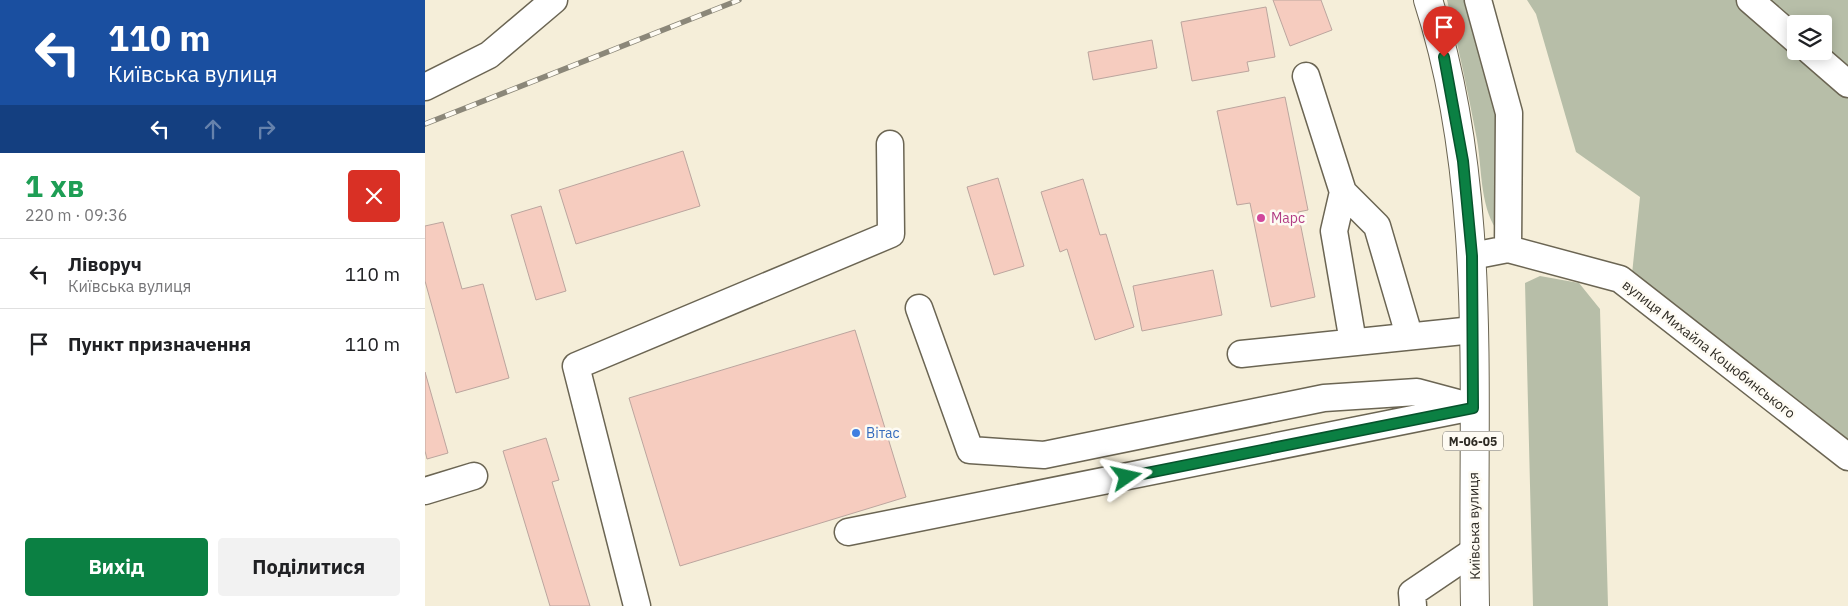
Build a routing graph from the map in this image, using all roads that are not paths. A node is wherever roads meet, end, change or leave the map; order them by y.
1 (554, 0) edge
2 (1428, 0) edge
3 (1478, 0) edge
4 (1750, 0) edge
5 (1787, 32) edge
6 (1820, 60) edge
7 (1306, 76) dead end
8 (1848, 84) edge
9 (425, 87) edge
10 (890, 144) dead end
11 (1343, 192) junction
12 (1508, 249) junction
13 (1472, 256) junction
14 (919, 308) dead end
15 (1473, 330) junction
16 (1409, 335) junction
17 (1353, 342) junction
18 (1241, 354) dead end
19 (1473, 408) junction
20 (1848, 457) edge
21 (474, 476) dead end
22 (425, 491) edge
23 (848, 532) dead end
24 (1474, 551) junction
25 (637, 606) edge
26 (1413, 606) edge
27 (1475, 606) edge

1 - 9 street
2 - 13 highway, Київська вулиця / М-06-05
3 - 12 street
4 - 5 street
6 - 8 street
7 - 11 street
10 - 25 street
11 - 16 street
11 - 17 street
12 - 13 street, вулиця Михайла Коцюбинського
12 - 20 street, вулиця Михайла Коцюбинського
13 - 15 highway, Київська вулиця / М-06-05
14 - 19 street
15 - 16 street
15 - 19 highway, Київська вулиця / М-06-05
16 - 17 street
17 - 18 street
19 - 23 street
19 - 24 highway, Київська вулиця / М-06-05
21 - 22 street
24 - 26 street
24 - 27 highway, Київська вулиця / М-06-05

